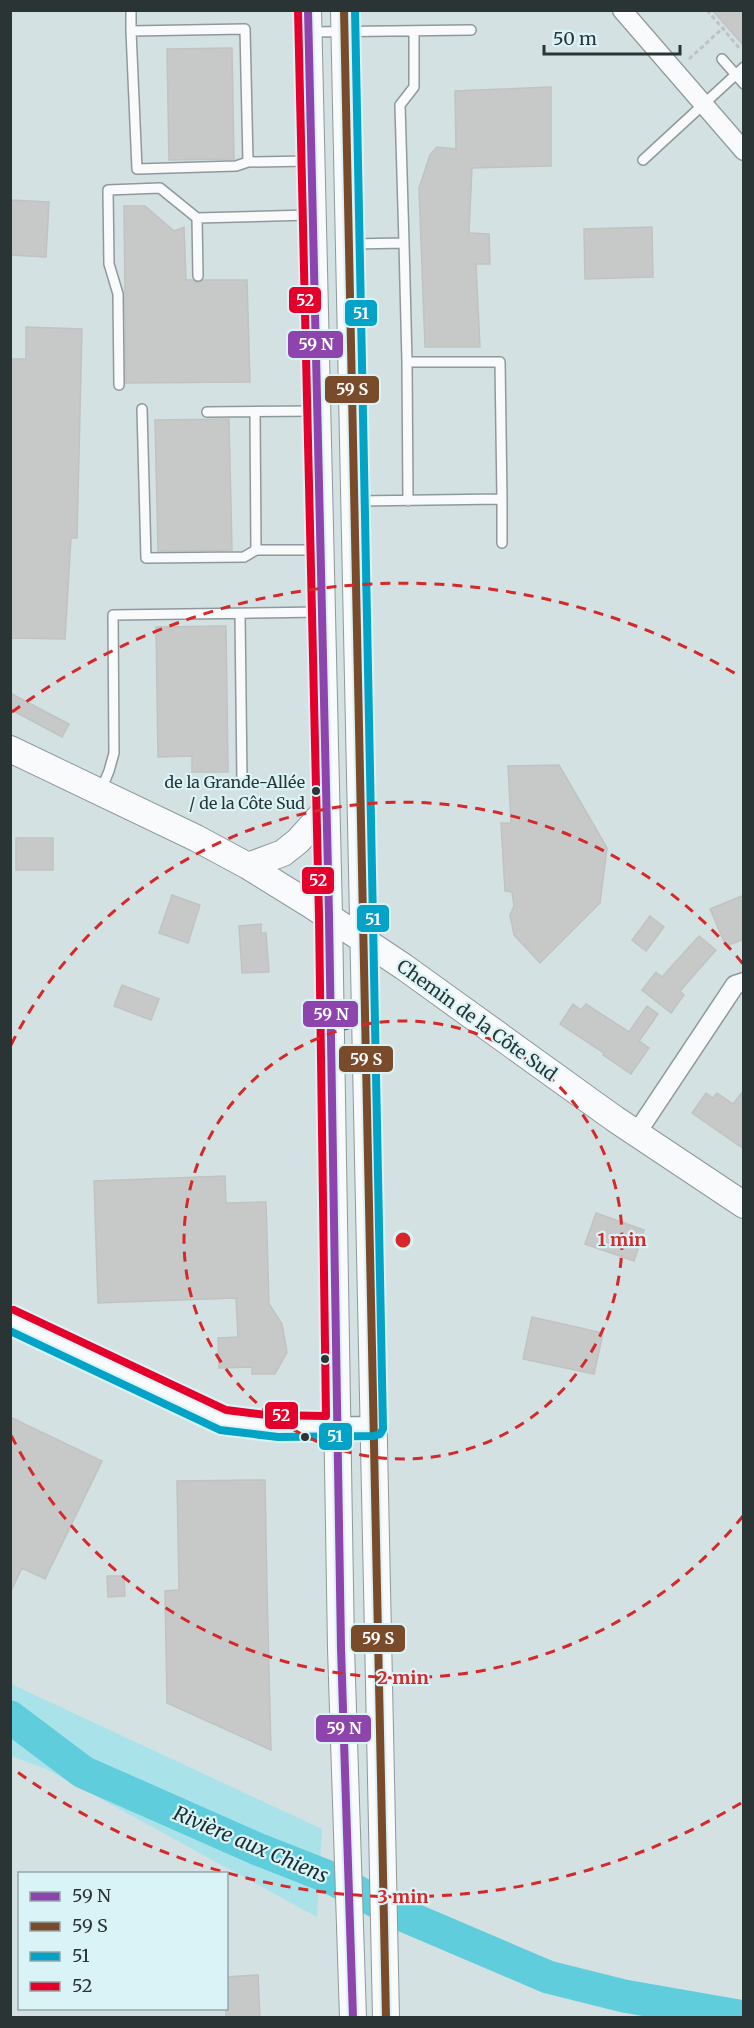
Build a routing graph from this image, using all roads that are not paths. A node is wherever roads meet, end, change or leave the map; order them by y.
1 (131, 10) edge
2 (622, 10) edge
3 (308, 21) edge
4 (345, 21) edge
5 (471, 30) dead end
6 (131, 31) junction
7 (414, 31) junction
8 (722, 59) dead end
9 (744, 67) edge
10 (735, 75) junction
11 (744, 84) edge
12 (704, 105) junction
13 (744, 151) edge
14 (643, 160) dead end
15 (311, 161) junction
16 (249, 162) junction
17 (312, 215) junction
18 (197, 218) junction
19 (404, 243) junction
20 (349, 244) junction
21 (198, 276) dead end
22 (407, 362) junction
23 (119, 385) dead end
24 (142, 409) dead end
25 (317, 411) junction
26 (207, 412) dead end
27 (255, 412) junction
28 (502, 499) junction
29 (355, 501) junction
30 (408, 501) junction
31 (502, 543) dead end
32 (256, 550) junction
33 (320, 550) junction
34 (321, 612) junction
35 (240, 614) junction
36 (10, 749) edge
37 (242, 781) dead end
38 (100, 792) junction
39 (326, 810) junction
40 (248, 866) junction
41 (329, 916) junction
42 (363, 939) junction
43 (744, 982) edge
44 (636, 1134) junction
45 (744, 1205) edge
46 (10, 1319) edge
47 (338, 1426) junction
48 (373, 1426) junction
49 (350, 1890) junction
50 (383, 1893) junction
51 (353, 2018) edge
52 (386, 2018) edge

1 - 6 lane
2 - 12 street
3 - 4 lane
3 - 15 street
4 - 7 lane
4 - 20 street
5 - 7 lane
6 - 16 lane
6 - 16 lane
7 - 19 lane
8 - 10 lane
9 - 10 lane
10 - 11 lane
10 - 12 lane
12 - 13 street
12 - 14 lane
15 - 16 lane
15 - 17 street
17 - 18 lane
17 - 25 street
18 - 21 lane
18 - 23 lane
19 - 20 lane
19 - 22 lane
20 - 29 street
22 - 28 lane
22 - 30 lane
24 - 32 lane
25 - 27 lane
25 - 33 street
26 - 27 lane
27 - 32 lane
28 - 30 lane
28 - 31 lane
29 - 30 lane
29 - 42 street
32 - 33 lane
33 - 34 street
34 - 35 lane
34 - 39 street
35 - 37 lane
35 - 38 lane
36 - 38 street, Chemin de la Côte Sud
38 - 40 street, Chemin de la Côte Sud
39 - 40 street
39 - 41 street
40 - 41 street, Chemin de la Côte Sud
41 - 42 street, Chemin de la Côte Sud
41 - 47 street
42 - 44 street, Chemin de la Côte Sud
42 - 48 street
43 - 44 street
44 - 45 street, Chemin de la Côte Sud
46 - 47 street
47 - 48 street
47 - 49 street
48 - 50 street
49 - 50 street
49 - 51 street
50 - 52 street

